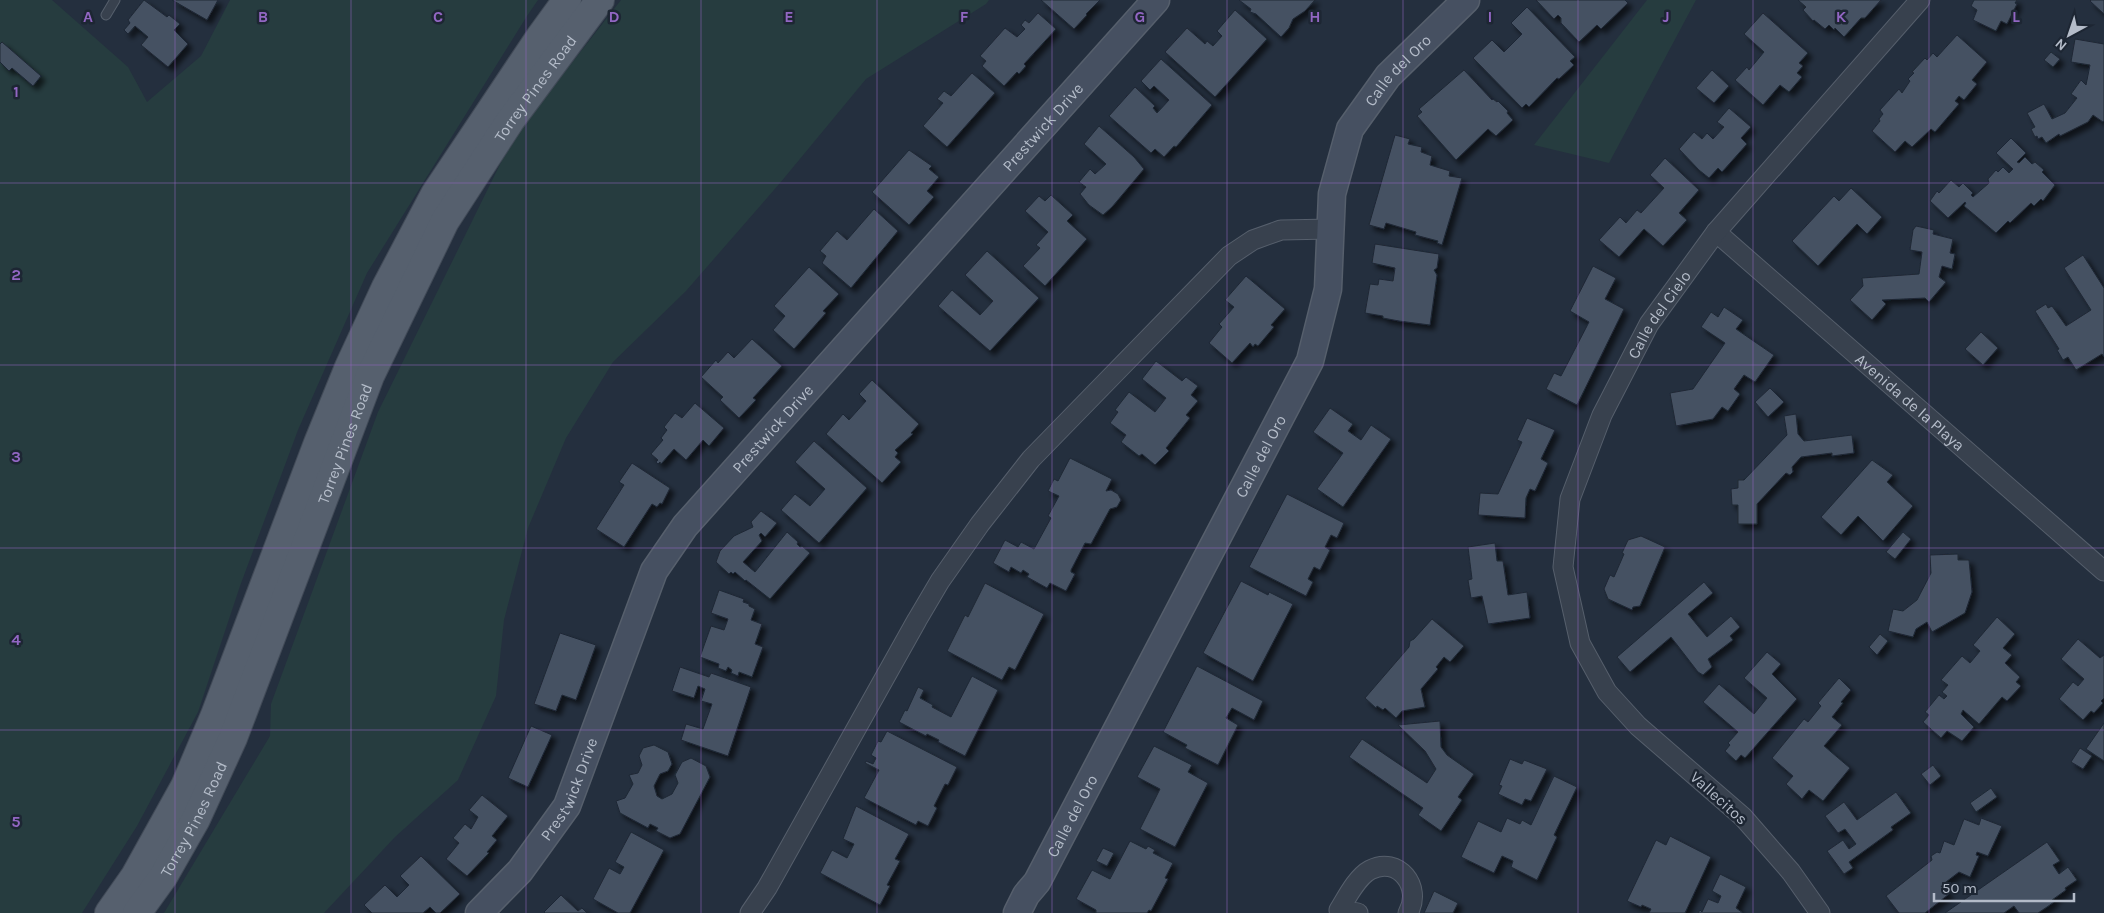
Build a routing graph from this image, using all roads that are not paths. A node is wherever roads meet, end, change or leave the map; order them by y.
1 (114, 0) edge
2 (567, 0) edge
3 (600, 0) edge
4 (1156, 0) edge
5 (1466, 0) edge
6 (1920, 0) edge
7 (106, 15) dead end
8 (1331, 229) junction
9 (1716, 232) junction
10 (2104, 571) edge
11 (1607, 692) joint
12 (1337, 911) edge
13 (109, 913) edge
14 (137, 913) edge
15 (479, 913) edge
16 (750, 913) edge
17 (1017, 913) edge
18 (1358, 913) edge
19 (1408, 913) edge
20 (1820, 913) edge

1 - 7 lane
2 - 13 main road, Torrey Pines Road
3 - 14 main road, Torrey Pines Road
4 - 15 street, Prestwick Drive
5 - 8 street, Calle del Oro
6 - 9 street, Calle del Cielo
8 - 16 street
8 - 17 street, Calle del Oro
9 - 10 street, Avenida de la Playa
9 - 11 street, Calle del Cielo
11 - 20 street, Vallecitos
12 - 18 street
12 - 19 street

